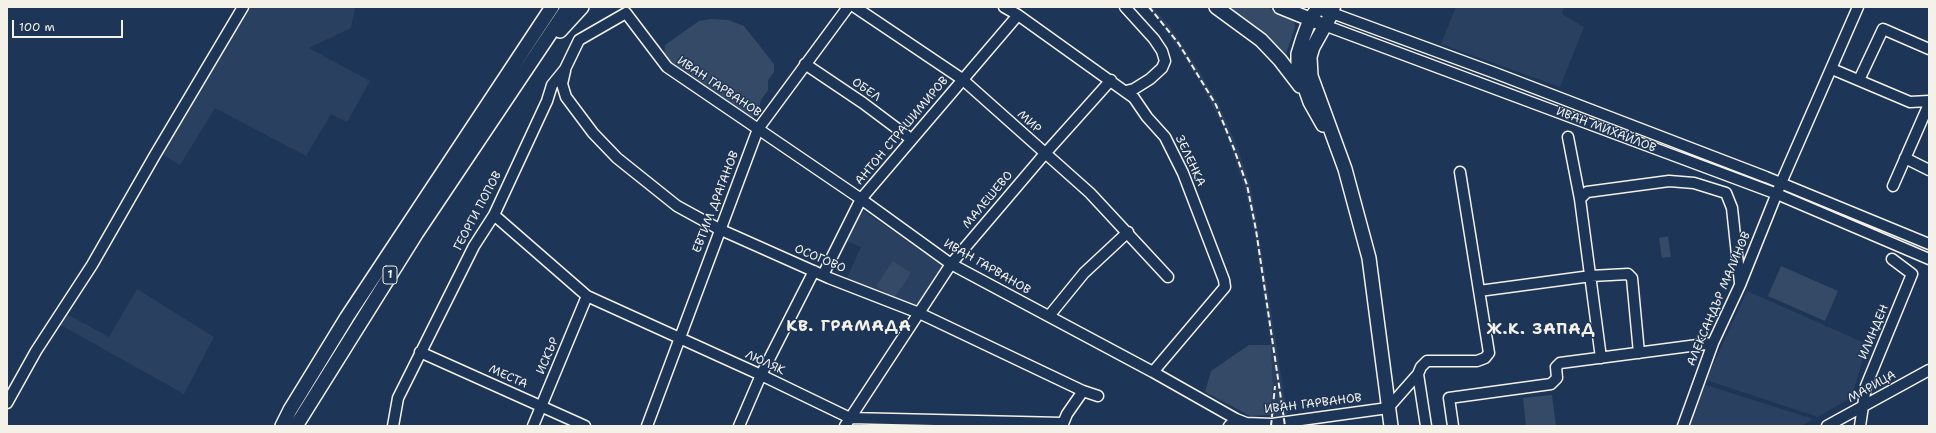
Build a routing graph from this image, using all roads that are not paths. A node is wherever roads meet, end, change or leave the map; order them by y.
1 (243, 7) edge
2 (546, 7) edge
3 (552, 7) edge
4 (568, 7) edge
5 (582, 7) edge
6 (848, 7) edge
7 (855, 7) edge
8 (1004, 7) edge
9 (1125, 7) edge
10 (1216, 7) edge
11 (1280, 7) edge
12 (1318, 7) edge
13 (1858, 7) edge
14 (1334, 10) edge
15 (626, 12) joint
16 (1018, 14) junction
17 (1310, 19) junction
18 (1324, 25) junction
19 (1929, 48) edge
20 (806, 64) junction
21 (565, 69) junction
22 (1832, 69) junction
23 (962, 80) junction
24 (1111, 80) junction
25 (1859, 80) junction
26 (503, 82) junction
27 (514, 89) junction
28 (1126, 91) junction
29 (566, 98) junction
30 (1929, 100) edge
31 (547, 101) junction
32 (1310, 102) junction
33 (1929, 104) edge
34 (758, 129) junction
35 (1568, 137) dead end
36 (911, 138) junction
37 (1045, 154) junction
38 (1906, 158) junction
39 (1346, 168) junction
40 (1929, 170) edge
41 (1460, 172) dead end
42 (1781, 183) junction
43 (1893, 186) dead end
44 (1777, 194) junction
45 (861, 199) junction
46 (1580, 199) junction
47 (494, 215) junction
48 (719, 229) junction
49 (1128, 232) junction
50 (1929, 244) edge
51 (1929, 258) edge
52 (1892, 259) dead end
53 (951, 264) junction
54 (814, 271) junction
55 (824, 275) junction
56 (1591, 276) junction
57 (1168, 277) dead end
58 (1740, 285) junction
59 (1479, 291) junction
60 (588, 296) junction
61 (919, 314) junction
62 (1049, 316) junction
63 (680, 339) junction
64 (1713, 343) junction
65 (420, 352) junction
66 (1639, 353) junction
67 (1601, 358) junction
68 (1153, 372) junction
69 (1418, 374) junction
70 (1926, 374) edge
71 (761, 375) junction
72 (1083, 391) junction
73 (1098, 396) dead end
74 (7, 403) edge
75 (540, 406) junction
76 (1862, 407) junction
77 (1388, 408) junction
78 (848, 422) edge
79 (916, 423) edge
80 (1233, 423) edge
81 (1062, 425) edge
82 (282, 426) edge
83 (296, 426) edge
84 (394, 426) edge
85 (533, 426) edge
86 (585, 426) edge
87 (647, 426) edge
88 (740, 426) edge
89 (1391, 426) edge
90 (1426, 426) edge
91 (1453, 426) edge
92 (1683, 426) edge
93 (1827, 426) edge
94 (1860, 426) edge

1 - 74 street
2 - 26 main road
3 - 26 main road, 1
4 - 27 main road, 1
5 - 27 main road
6 - 20 street, ЕВТИМ ДРАГАНОВ
7 - 23 street, МИР
8 - 16 street, ЗЕЛЕНКА
9 - 28 street
10 - 32 main road
11 - 17 main road, ИВАН МИХАЙЛОВ
12 - 14 main road, ИВАН МИХАЙЛОВ
12 - 17 main road
13 - 22 street, АЛЕКСАНДЪР МАЛИНОВ
14 - 18 main road
14 - 42 street, ИВАН МИХАЙЛОВ
15 - 21 street, ГЕОРГИ ПОПОВ
15 - 34 street, ИВАН ГАРВАНОВ
16 - 23 street, АНТОН СТРАШИМИРОВ
16 - 24 street, ЗЕЛЕНКА
17 - 18 main road, ИВАН МИХАЙЛОВ
17 - 32 main road
18 - 39 main road
18 - 44 street, ИВАН МИХАЙЛОВ
19 - 25 street
20 - 34 street, ЕВТИМ ДРАГАНОВ
20 - 36 street, ОБЕЛ
21 - 29 street
21 - 31 street, ГЕОРГИ ПОПОВ
22 - 25 street
22 - 42 street, АЛЕКСАНДЪР МАЛИНОВ
23 - 36 street, АНТОН СТРАШИМИРОВ
23 - 37 street, МИР
24 - 28 street, ЗЕЛЕНКА
24 - 37 street, МАЛЕШЕВО
25 - 30 street
26 - 82 main road, 1
27 - 83 main road, 1
28 - 68 street, ЗЕЛЕНКА
29 - 31 street
29 - 48 street, ОСОГОВО
31 - 47 street, ГЕОРГИ ПОПОВ
32 - 39 main road
33 - 38 street
34 - 45 street, ИВАН ГАРВАНОВ
34 - 48 street, ЕВТИМ ДРАГАНОВ
35 - 46 street
36 - 45 street, АНТОН СТРАШИМИРОВ
37 - 49 street, МИР
37 - 53 street, МАЛЕШЕВО
38 - 40 street
38 - 43 street
39 - 77 main road
41 - 59 street
42 - 44 street, АЛЕКСАНДЪР МАЛИНОВ
42 - 50 street, ИВАН МИХАЙЛОВ
44 - 51 street, ИВАН МИХАЙЛОВ
44 - 58 street, АЛЕКСАНДЪР МАЛИНОВ
45 - 53 street, ИВАН ГАРВАНОВ
45 - 55 street, АНТОН СТРАШИМИРОВ
46 - 56 street
46 - 58 street
47 - 60 street, ЛЮЛЯК
47 - 65 street, ГЕОРГИ ПОПОВ
48 - 54 street, ОСОГОВО
48 - 63 street, ЕВТИМ ДРАГАНОВ
49 - 57 street, МИР
49 - 62 street
52 - 76 street, ИЛИНДЕН
53 - 61 street, МАЛЕШЕВО
53 - 62 street, ИВАН ГАРВАНОВ
54 - 55 street, ОСОГОВО
54 - 71 street
55 - 61 street, ОСОГОВО
56 - 59 street
56 - 66 street
56 - 67 street
58 - 64 street, АЛЕКСАНДЪР МАЛИНОВ
59 - 69 street
60 - 63 street, ЛЮЛЯК
60 - 75 street, ИСКЪР
61 - 72 street, ОСОГОВО
61 - 78 street, МАЛЕШЕВО
62 - 68 street, ИВАН ГАРВАНОВ
63 - 71 street, ЛЮЛЯК
63 - 87 street, ЕВТИМ ДРАГАНОВ
64 - 66 street
64 - 92 street, АЛЕКСАНДЪР МАЛИНОВ
65 - 75 street, МЕСТА
65 - 84 street, ГЕОРГИ ПОПОВ
66 - 67 street
67 - 91 street
68 - 80 street, ИВАН ГАРВАНОВ
69 - 77 street
69 - 90 street
70 - 76 street, МАРИЦА
71 - 78 street, ЛЮЛЯК
71 - 88 street
72 - 73 street, ОСОГОВО
72 - 81 street
75 - 85 street, ИСКЪР
75 - 86 street, МЕСТА
76 - 93 street, МАРИЦА
76 - 94 street, ИЛИНДЕН
77 - 80 street, ИВАН ГАРВАНОВ
77 - 89 main road
78 - 79 street, ЛЮЛЯК
79 - 81 street, ЛЮЛЯК

